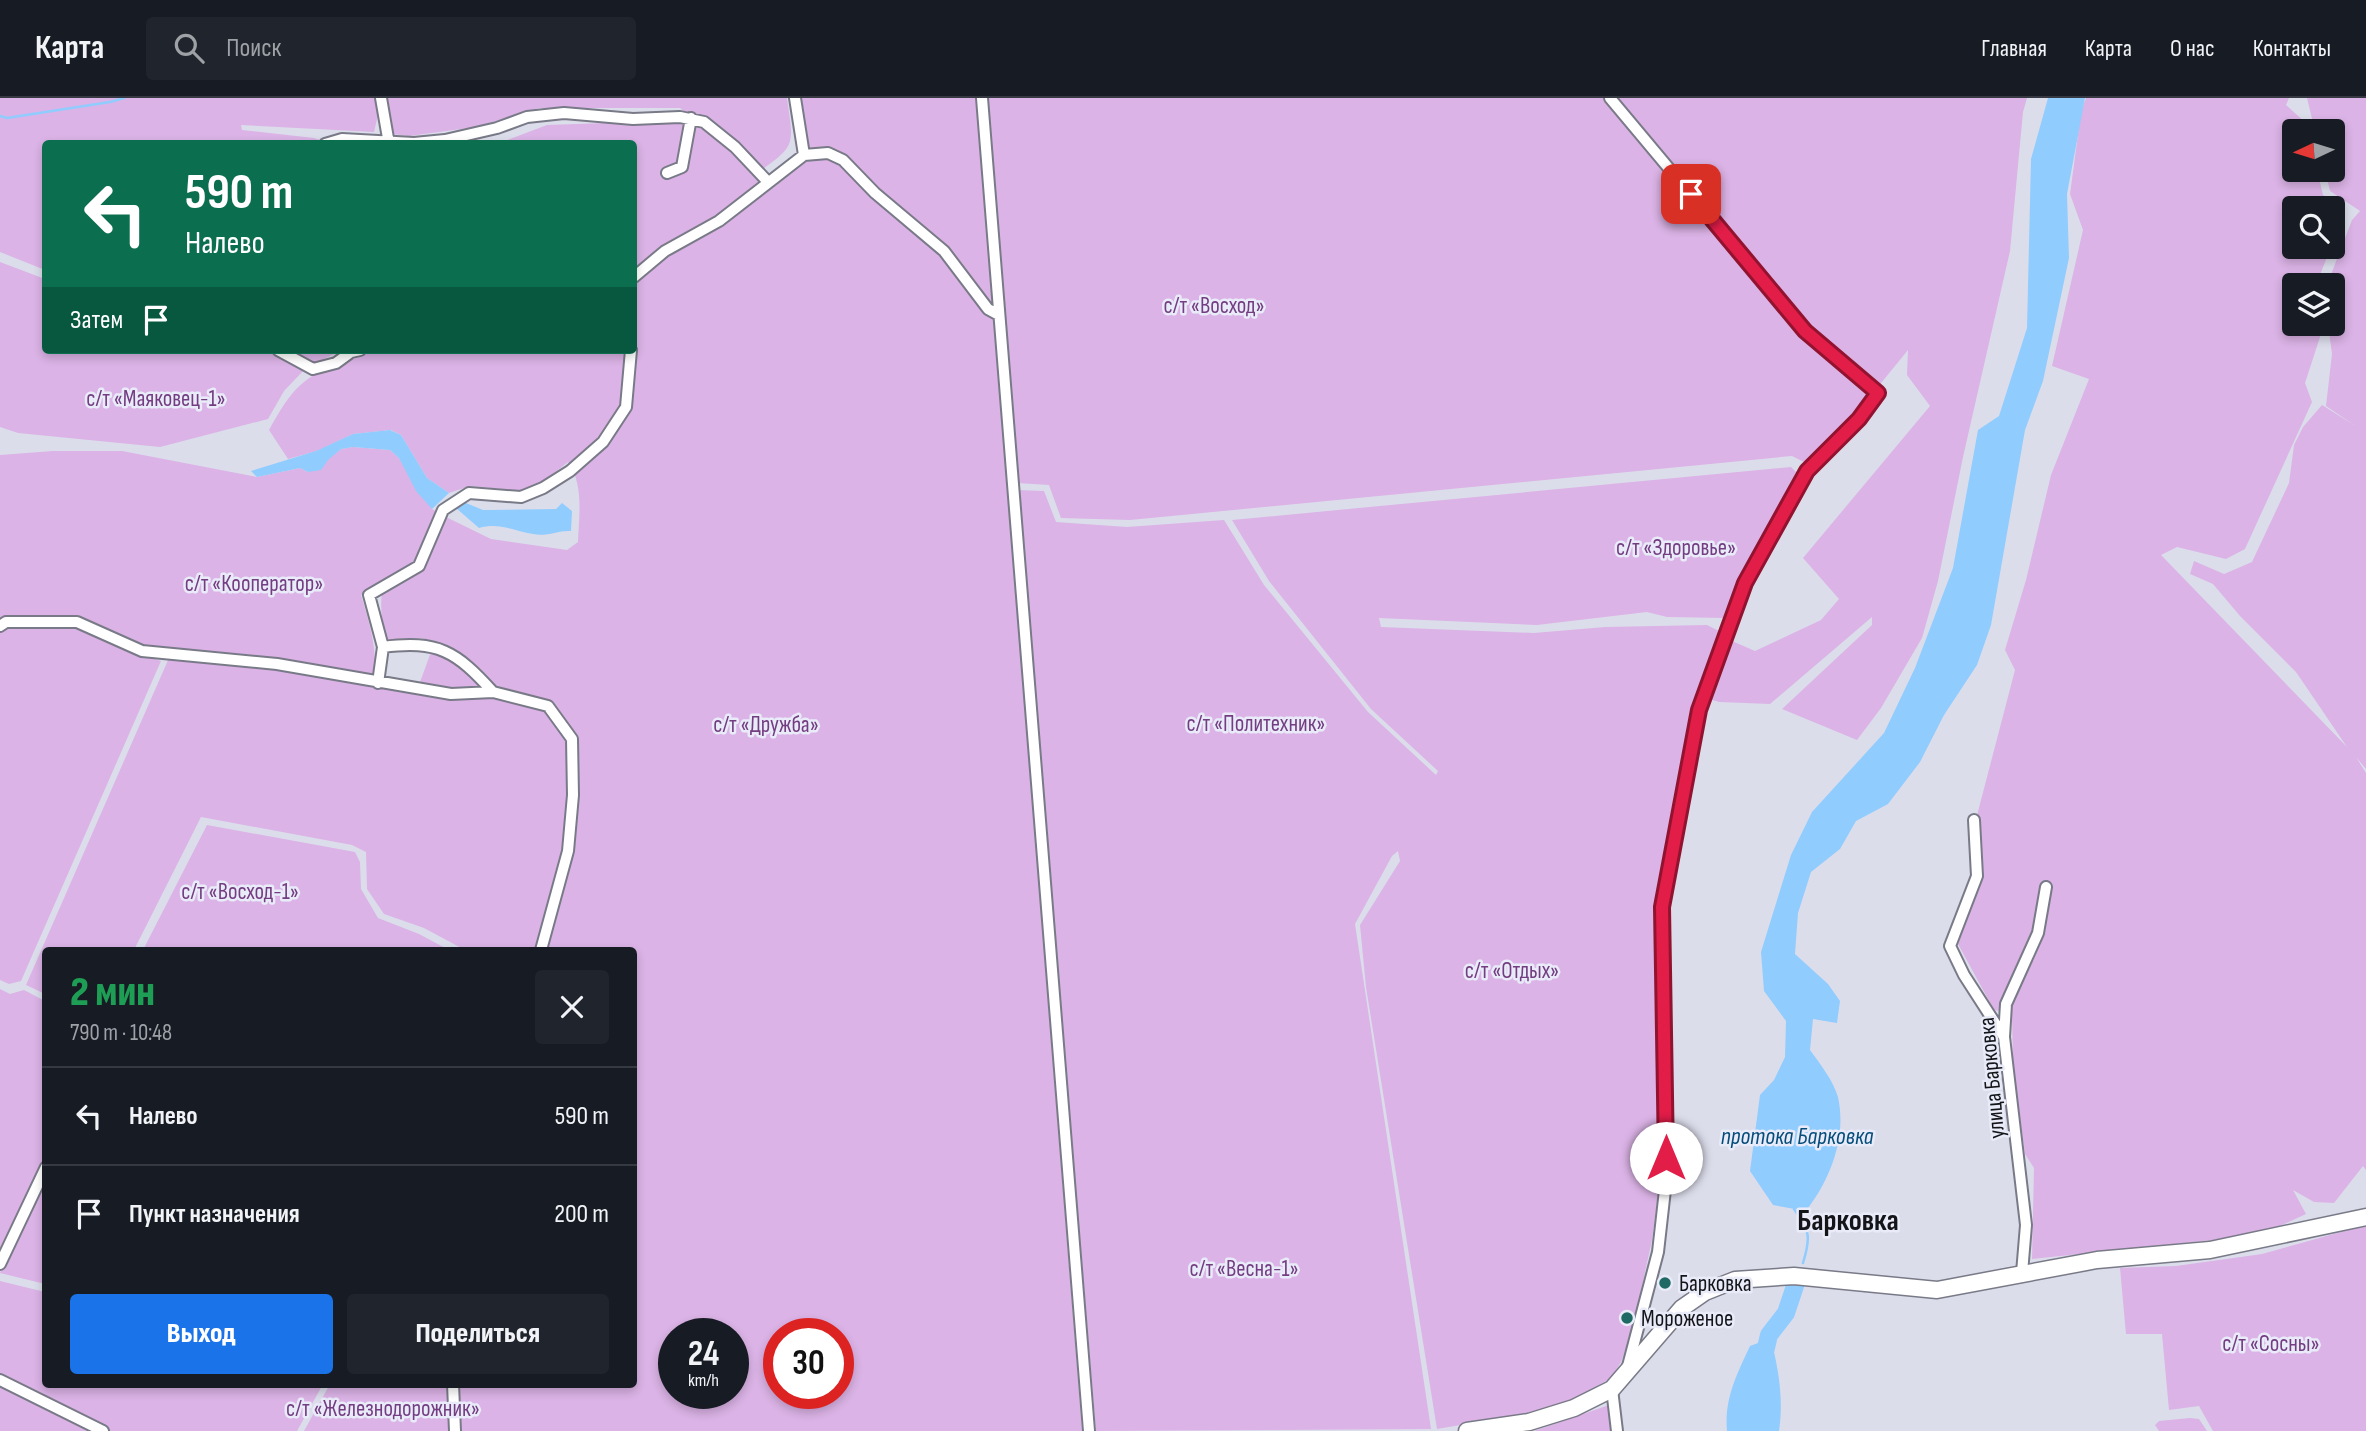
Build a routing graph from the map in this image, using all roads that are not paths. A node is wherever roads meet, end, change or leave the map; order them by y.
1 (381, 98) edge
2 (795, 98) edge
3 (982, 98) edge
4 (1610, 98) edge
5 (691, 118) junction
6 (388, 140) edge
7 (439, 140) edge
8 (804, 155) junction
9 (667, 173) dead end
10 (768, 182) junction
11 (637, 274) edge
12 (999, 315) junction
13 (285, 354) edge
14 (348, 354) edge
15 (631, 354) edge
16 (0, 626) edge
17 (383, 647) junction
18 (378, 683) junction
19 (493, 692) junction
20 (1973, 820) dead end
21 (2046, 887) dead end
22 (542, 947) edge
23 (2004, 1038) junction
24 (42, 1176) edge
25 (2366, 1217) edge
26 (0, 1265) edge
27 (2022, 1273) junction
28 (1625, 1377) junction
29 (0, 1380) edge
30 (453, 1388) edge
31 (1612, 1389) junction
32 (103, 1431) edge
33 (455, 1431) edge
34 (1088, 1431) edge
35 (1467, 1431) edge
36 (1617, 1431) edge

1 - 6 street
2 - 8 street
3 - 12 street
4 - 28 street
5 - 7 street
5 - 9 street
5 - 10 street
8 - 10 street
8 - 12 street
10 - 11 street
12 - 34 street
13 - 14 street
15 - 17 street
16 - 18 street
17 - 18 street
17 - 19 street
18 - 19 street
19 - 22 street
20 - 23 street
21 - 23 street, улица Барковка
23 - 27 street, улица Барковка
24 - 26 street
25 - 27 main road
27 - 28 main road
28 - 31 main road
29 - 32 street
30 - 33 street
31 - 35 main road
31 - 36 street

